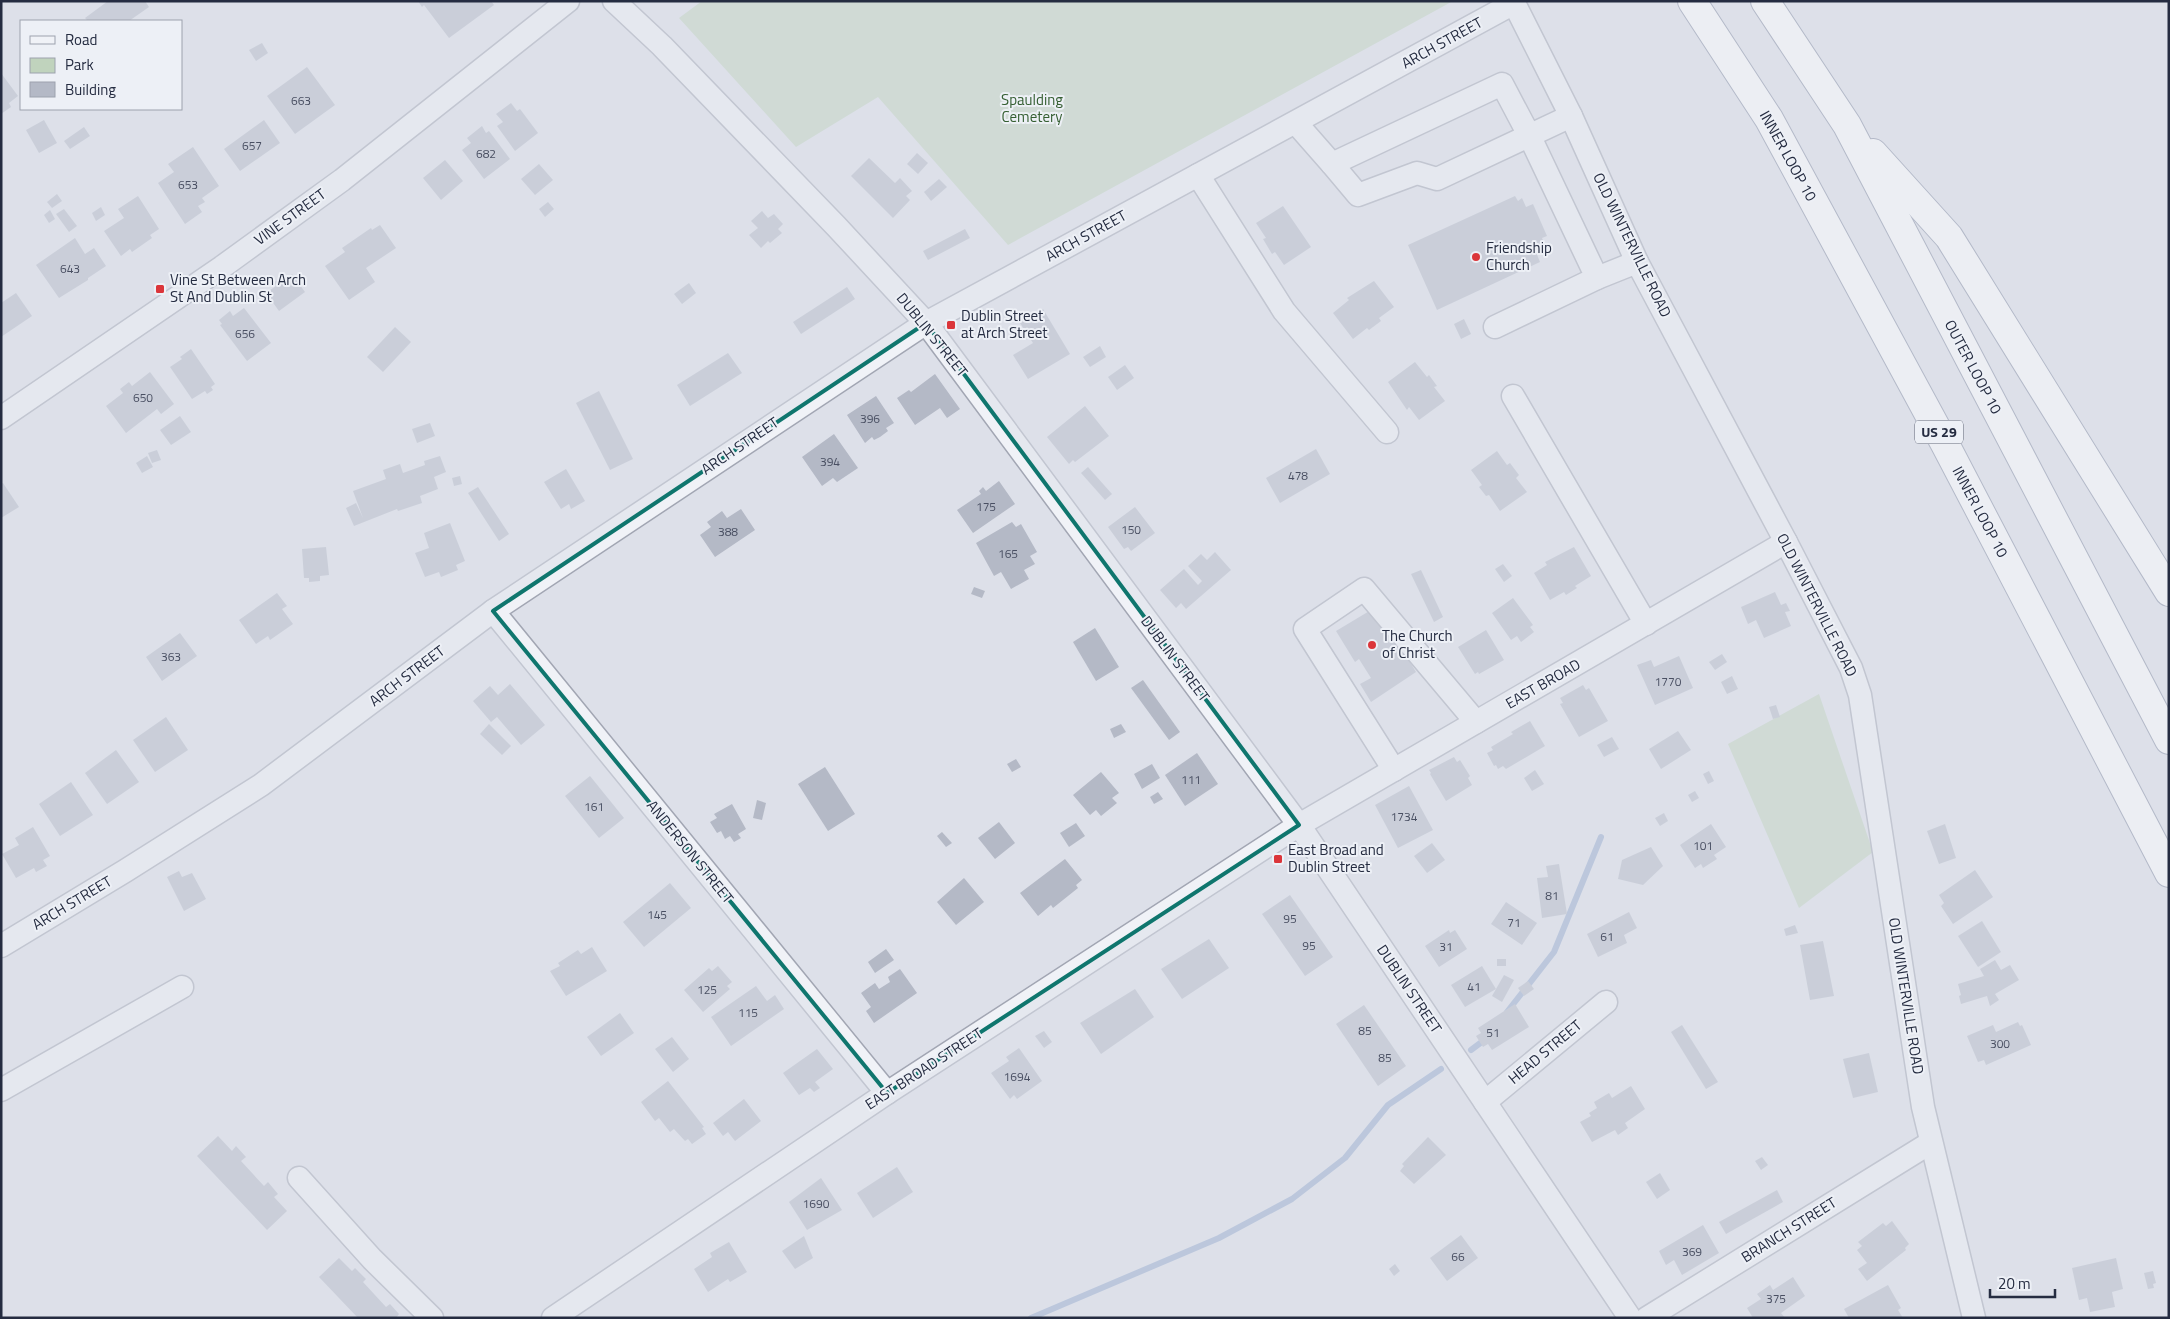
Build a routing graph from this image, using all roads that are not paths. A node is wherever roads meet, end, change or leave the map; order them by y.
1 (568, 1) edge
2 (614, 1) edge
3 (1692, 1) edge
4 (1764, 1) edge
5 (1514, 3) joint
6 (1571, 116) junction
7 (1296, 123) junction
8 (1847, 124) junction
9 (1530, 137) junction
10 (1332, 164) junction
11 (1198, 174) junction
12 (1637, 262) junction
13 (1597, 278) junction
14 (926, 323) junction
15 (1495, 326) dead end
16 (1512, 396) dead end
17 (1, 418) edge
18 (1387, 432) dead end
19 (1786, 542) junction
20 (2169, 592) edge
21 (493, 612) junction
22 (1646, 624) junction
23 (1476, 722) junction
24 (2169, 740) edge
25 (1394, 770) junction
26 (1299, 825) junction
27 (2169, 873) edge
28 (1, 946) edge
29 (182, 987) dead end
30 (1606, 1002) dead end
31 (2, 1091) edge
32 (887, 1093) junction
33 (1485, 1102) junction
34 (1930, 1142) junction
35 (299, 1178) dead end
36 (432, 1318) edge
37 (553, 1318) edge
38 (1630, 1318) edge
39 (1647, 1318) edge
40 (1974, 1318) edge

1 - 17 street, VINE STREET
2 - 14 street, DUBLIN STREET
3 - 27 highway, INNER LOOP 10 / US 29
4 - 8 highway, OUTER LOOP 10
5 - 6 street, OLD WINTERVILLE ROAD
5 - 7 street, ARCH STREET
6 - 9 street
6 - 12 street, OLD WINTERVILLE ROAD
7 - 10 street
7 - 11 street, ARCH STREET
8 - 20 highway
8 - 24 highway, OUTER LOOP 10
9 - 10 street
9 - 10 street
9 - 13 street
11 - 14 street, ARCH STREET
11 - 18 street
12 - 13 street
12 - 19 street, OLD WINTERVILLE ROAD
13 - 15 street
14 - 21 street, ARCH STREET
14 - 26 street, DUBLIN STREET
16 - 22 street
19 - 22 street, EAST BROAD
19 - 34 street, OLD WINTERVILLE ROAD
21 - 28 street, ARCH STREET
21 - 32 street, ANDERSON STREET
22 - 23 street, EAST BROAD
23 - 25 street, EAST BROAD
23 - 25 street
25 - 26 street, EAST BROAD
26 - 32 street, EAST BROAD STREET
26 - 33 street, DUBLIN STREET
29 - 31 street
30 - 33 street, HEAD STREET
32 - 37 street, EAST BROAD STREET
33 - 38 street, DUBLIN STREET
34 - 39 street, BRANCH STREET
34 - 40 street, OLD WINTERVILLE ROAD
35 - 36 street

